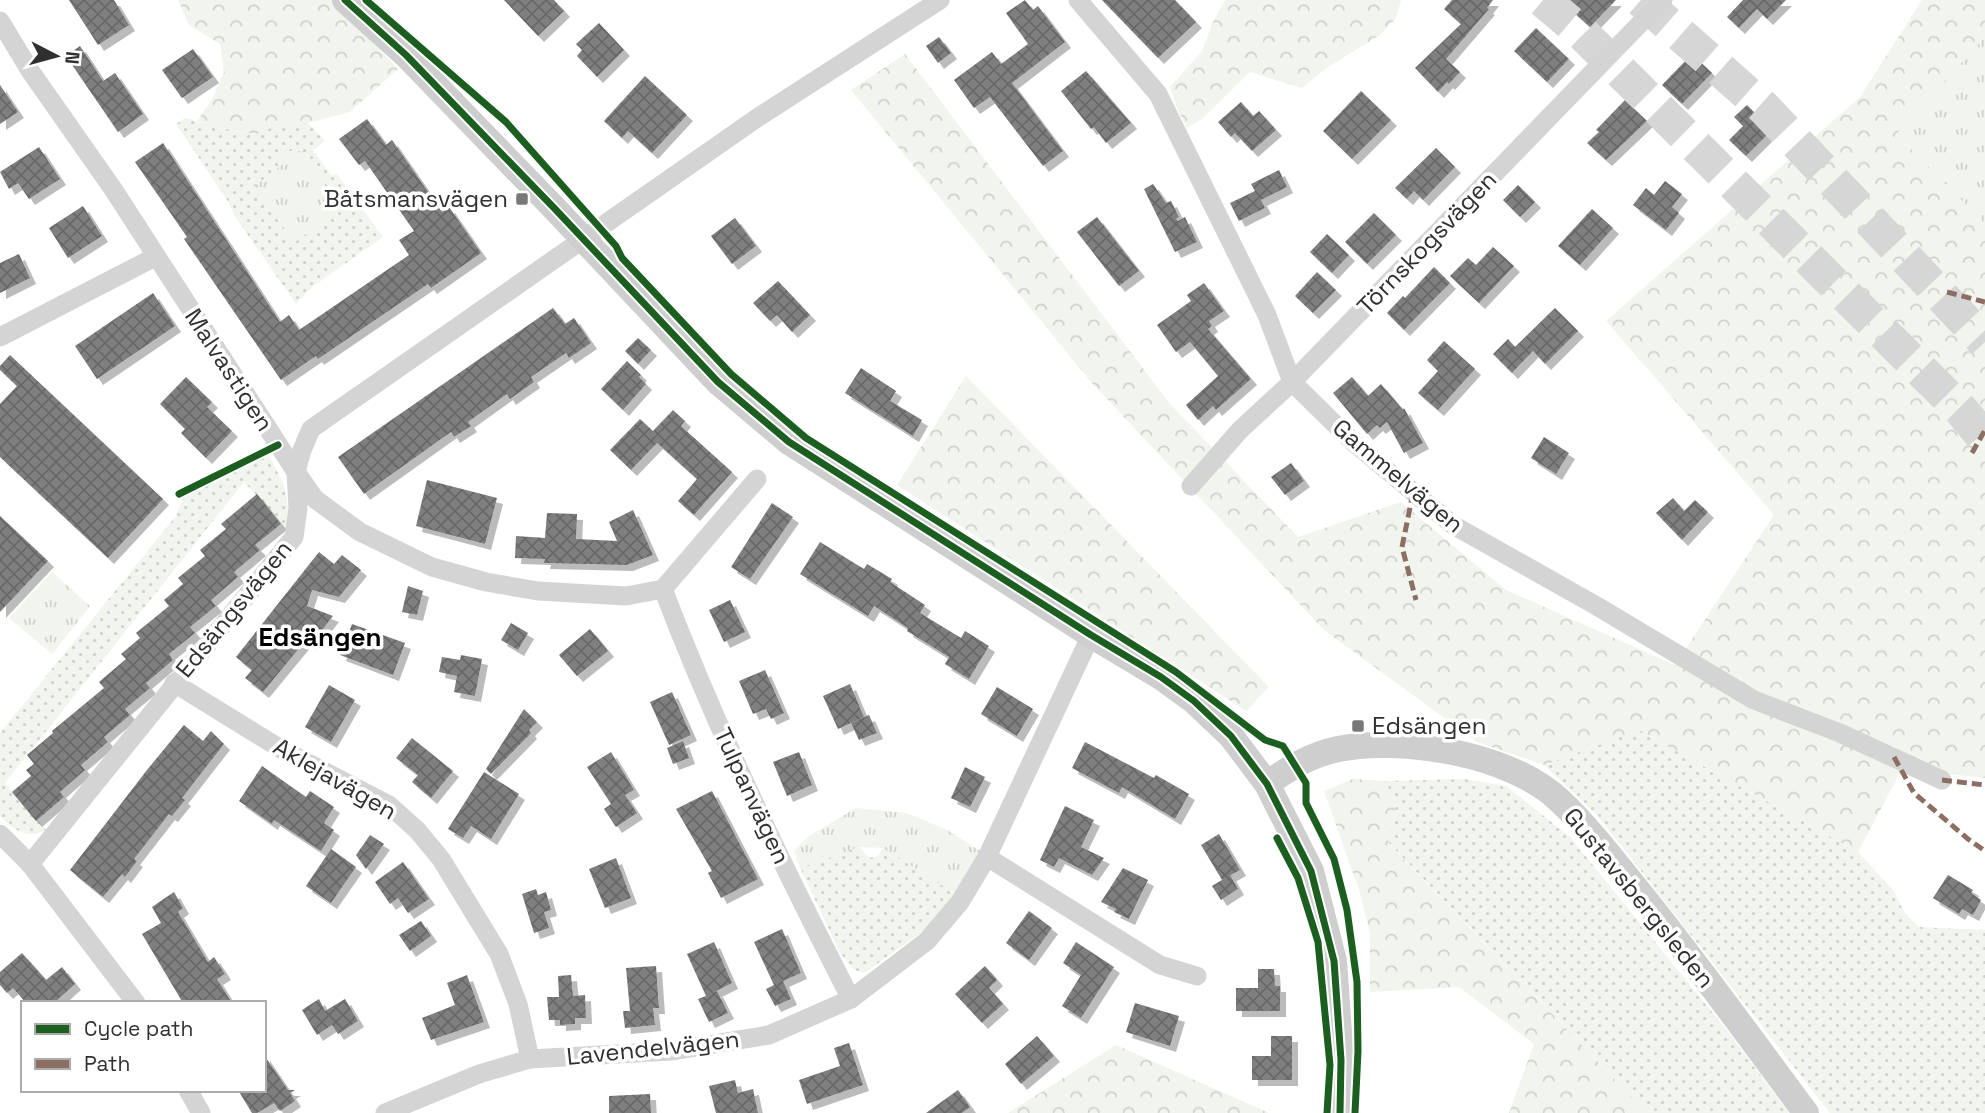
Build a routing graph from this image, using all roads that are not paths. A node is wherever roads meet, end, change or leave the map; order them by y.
1 (345, 0) edge
2 (940, 0) edge
3 (1078, 0) edge
4 (1663, 0) edge
5 (0, 21) edge
6 (583, 240) junction
7 (155, 257) junction
8 (0, 337) edge
9 (1292, 382) junction
10 (296, 472) junction
11 (757, 479) dead end
12 (1191, 486) dead end
13 (663, 589) junction
14 (1091, 635) junction
15 (174, 683) junction
16 (1942, 780) dead end
17 (1267, 784) junction
18 (0, 834) edge
19 (986, 857) junction
20 (30, 864) junction
21 (1197, 976) dead end
22 (851, 999) junction
23 (134, 1001) edge
24 (530, 1059) junction
25 (189, 1092) edge
26 (201, 1113) edge
27 (385, 1113) edge
28 (1340, 1113) edge
29 (1806, 1113) edge

1 - 6 street
2 - 6 street
3 - 9 street, Gammelvägen
4 - 9 street, Törnskogsvägen
5 - 7 street, Malvastigen
6 - 10 street, Edsängsvägen
6 - 14 street
7 - 8 street
7 - 10 street, Malvastigen
9 - 12 street, Törnskogsvägen
9 - 16 street, Gammelvägen
10 - 13 street, Malvastigen
10 - 15 street, Edsängsvägen
11 - 13 street
13 - 22 street, Tulpanvägen
14 - 17 street
14 - 19 street, Lavendelvägen
15 - 20 street, Edsängsvägen
15 - 24 street, Aklejavägen
17 - 28 street
17 - 29 street, Gustavsbergsleden
18 - 20 street
19 - 21 street
19 - 22 street, Lavendelvägen
20 - 23 street
22 - 24 street, Lavendelvägen
24 - 27 street, Lavendelvägen
25 - 26 street

